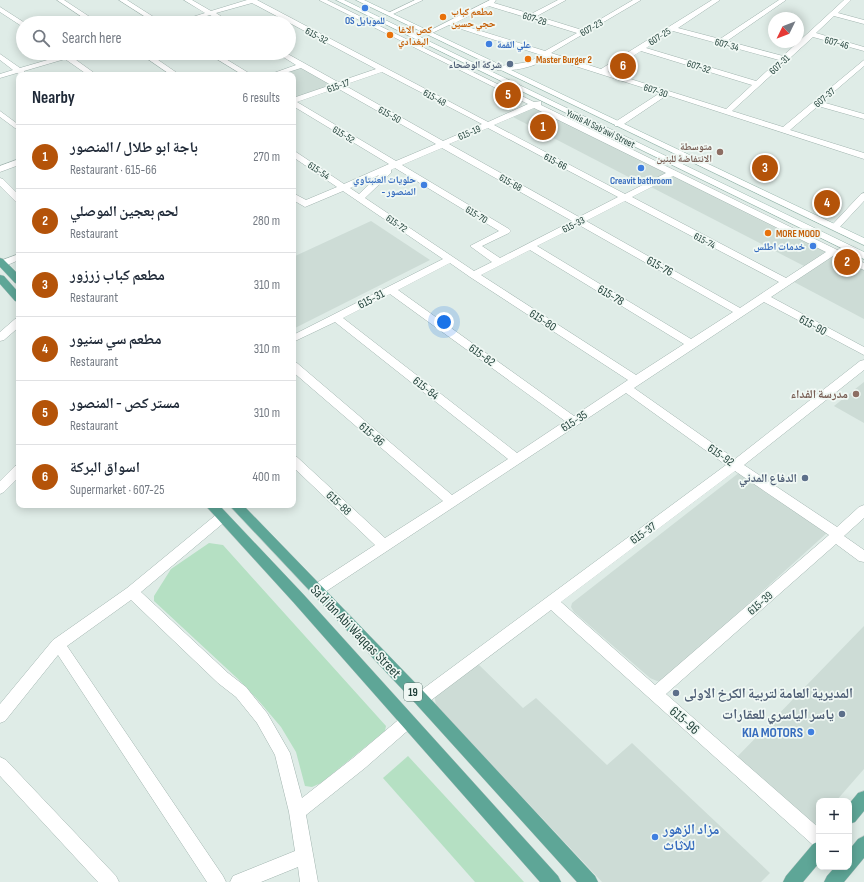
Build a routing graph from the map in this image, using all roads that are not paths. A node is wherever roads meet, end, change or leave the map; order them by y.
1 (60, 0) edge
2 (122, 0) edge
3 (187, 0) edge
4 (253, 0) edge
5 (322, 0) edge
6 (339, 0) edge
7 (358, 0) edge
8 (420, 0) edge
9 (494, 0) edge
10 (563, 0) edge
11 (638, 0) edge
12 (716, 0) edge
13 (783, 0) edge
14 (848, 0) edge
15 (487, 3) junction
16 (0, 9) edge
17 (210, 13) junction
18 (389, 14) junction
19 (833, 14) junction
20 (85, 16) edge
21 (148, 16) edge
22 (200, 16) edge
23 (215, 16) edge
24 (283, 16) edge
25 (531, 17) junction
26 (16, 20) edge
27 (864, 22) edge
28 (296, 23) edge
29 (449, 23) junction
30 (671, 28) junction
31 (582, 32) junction
32 (428, 33) junction
33 (811, 34) junction
34 (721, 42) junction
35 (640, 48) junction
36 (864, 49) edge
37 (545, 54) junction
38 (0, 56) edge
39 (52, 60) edge
40 (71, 60) edge
41 (153, 60) edge
42 (223, 60) edge
43 (293, 60) edge
44 (784, 60) junction
45 (864, 62) edge
46 (302, 65) junction
47 (500, 68) junction
48 (382, 69) junction
49 (21, 72) edge
50 (24, 72) edge
51 (88, 72) edge
52 (171, 72) edge
53 (243, 72) edge
54 (281, 72) edge
55 (602, 72) junction
56 (488, 73) junction
57 (16, 74) edge
58 (0, 76) edge
59 (758, 84) junction
60 (338, 85) junction
61 (665, 93) junction
62 (544, 100) junction
63 (296, 101) edge
64 (817, 103) junction
65 (296, 104) edge
66 (534, 104) junction
67 (726, 112) junction
68 (0, 113) edge
69 (864, 117) edge
70 (487, 124) junction
71 (618, 124) junction
72 (16, 126) edge
73 (784, 131) junction
74 (442, 144) junction
75 (296, 155) edge
76 (864, 156) edge
77 (16, 163) edge
78 (395, 164) junction
79 (0, 169) edge
80 (672, 173) junction
81 (0, 181) edge
82 (345, 187) junction
83 (864, 196) edge
84 (16, 197) edge
85 (625, 197) junction
86 (296, 198) edge
87 (360, 198) junction
88 (579, 221) junction
89 (835, 228) junction
90 (864, 242) edge
91 (530, 246) junction
92 (832, 252) junction
93 (864, 256) edge
94 (16, 258) edge
95 (450, 258) junction
96 (1, 262) edge
97 (499, 262) junction
98 (864, 267) edge
99 (474, 275) junction
100 (0, 278) edge
101 (16, 278) edge
102 (786, 282) junction
103 (390, 289) junction
104 (16, 296) edge
105 (763, 297) junction
106 (740, 312) junction
107 (336, 318) junction
108 (16, 324) edge
109 (0, 338) edge
110 (296, 338) edge
111 (691, 344) junction
112 (864, 352) edge
113 (864, 364) edge
114 (296, 369) edge
115 (636, 380) junction
116 (625, 387) junction
117 (573, 421) junction
118 (516, 459) junction
119 (296, 463) edge
120 (736, 465) junction
121 (16, 472) edge
122 (0, 489) edge
123 (451, 502) junction
124 (214, 508) edge
125 (238, 508) edge
126 (864, 510) edge
127 (222, 517) junction
128 (837, 536) junction
129 (384, 546) junction
130 (864, 557) edge
131 (316, 590) junction
132 (132, 592) junction
133 (551, 602) junction
134 (58, 644) junction
135 (655, 694) junction
136 (421, 699) junction
137 (0, 716) edge
138 (408, 721) junction
139 (0, 765) edge
140 (864, 799) edge
141 (297, 812) junction
142 (852, 813) edge
143 (816, 836) edge
144 (864, 846) edge
145 (816, 854) edge
146 (304, 856) junction
147 (852, 860) edge
148 (843, 870) edge
149 (110, 882) edge
150 (217, 882) edge
151 (240, 882) edge
152 (309, 882) edge
153 (552, 882) edge
154 (589, 882) edge
155 (792, 882) edge
156 (833, 882) edge

1 - 20 street
2 - 21 street
3 - 17 street
4 - 17 street
4 - 24 street, 615-32
5 - 66 street
6 - 56 street, Yunis Al Sab'awi Street
7 - 18 street, Yunis Al Sab'awi Street
8 - 18 street
9 - 15 street
10 - 25 street
11 - 31 street, 607-23
12 - 30 street, 607-25
13 - 34 street
14 - 19 street, 607-31
15 - 25 street, 607-28
15 - 29 street
16 - 26 street
17 - 22 street
17 - 23 street
18 - 32 street, Yunis Al Sab'awi Street
19 - 27 street
19 - 33 street, 607-31
25 - 31 street, 607-28
28 - 48 street, 615-32
29 - 32 street
29 - 37 street, 607-30
30 - 34 street, 607-34
30 - 35 street, 607-25
31 - 37 street, 607-23
32 - 47 street, Yunis Al Sab'awi Street
33 - 36 street, 607-46
33 - 44 street, 607-31
34 - 44 street, 607-34
35 - 55 street, 607-25
35 - 59 street, 607-32
37 - 47 street, 607-23
37 - 55 street, 607-30
38 - 49 street
39 - 50 street
40 - 51 street
41 - 52 street
42 - 53 street
43 - 46 street, 615-50
44 - 59 street, 607-31
45 - 64 street, 607-37
46 - 54 street
46 - 60 street, 615-50
47 - 56 street
47 - 71 street, Yunis Al Sab'awi Street
48 - 60 street, 615-17
48 - 70 street, 615-48
55 - 61 street, 607-30
56 - 62 street, Yunis Al Sab'awi Street
57 - 58 street
59 - 67 street, 607-31
60 - 63 street, 615-17
60 - 74 street, 615-50
61 - 67 street, 607-30
61 - 71 street
62 - 66 street, 615-19
62 - 93 street, Yunis Al Sab'awi Street
64 - 69 street
64 - 73 street, 607-37
65 - 78 street, 615-52
66 - 70 street, 615-19
66 - 80 street
67 - 73 street, 607-30
68 - 72 street
70 - 74 street, 615-19
70 - 85 street, 615-66
71 - 89 street, Yunis Al Sab'awi Street
73 - 76 street, 607-30
74 - 78 street, 615-19
74 - 88 street, 615-68
75 - 82 street, 615-54
77 - 79 street
78 - 82 street, 615-19
78 - 87 street, 615-19
78 - 97 street, 615-70
80 - 85 street, 615-33
80 - 92 street
81 - 84 street
82 - 86 street, 615-19
82 - 87 street, 615-72
83 - 89 street
85 - 88 street, 615-33
85 - 102 street, 615-74
87 - 95 street, 615-72
88 - 91 street, 615-33
88 - 106 street, 615-76
89 - 90 street, Yunis Al Sab'awi Street
91 - 97 street, 615-33
91 - 111 street, 615-78
92 - 98 street
92 - 102 street, 615-35
94 - 96 street
95 - 99 street, 615-80
95 - 103 street, 615-31
96 - 101 main road
97 - 99 street, 615-33
99 - 115 street, 615-80
100 - 104 main road
102 - 105 street, 615-35
103 - 107 street, 615-31
103 - 117 street, 615-82
105 - 106 street, 615-35
105 - 112 street, 615-90
106 - 111 street, 615-35
107 - 110 street, 615-31
107 - 118 street, 615-84
108 - 109 street
111 - 115 street, 615-35
113 - 120 street, 615-37
114 - 123 street, 615-86
115 - 116 street, 615-35
116 - 117 street, 615-35
116 - 120 street, 615-92
117 - 118 street, 615-35
118 - 123 street, 615-35
119 - 129 street, 615-88
120 - 128 street, 615-92
120 - 133 street, 615-37
121 - 122 street
123 - 129 street, 615-35
124 - 127 main road, Sa'd ibn Abi Waqqas Street / 19
125 - 131 main road, Sa'd ibn Abi Waqqas Street / 19
126 - 128 street, 615-39
127 - 132 street
127 - 138 main road, Sa'd ibn Abi Waqqas Street / 19
128 - 130 street, 615-92
128 - 135 street, 615-39
129 - 131 street, 615-35
131 - 136 main road, Sa'd ibn Abi Waqqas Street / 19
132 - 134 street
132 - 141 street
133 - 135 street, 615-96
133 - 136 street, 615-37
134 - 137 street
134 - 150 street
135 - 143 street, 615-96
136 - 154 main road, Sa'd ibn Abi Waqqas Street / 19
138 - 141 street
138 - 153 main road, Sa'd ibn Abi Waqqas Street / 19
139 - 149 street
140 - 142 main road
141 - 146 street
144 - 147 main road
145 - 155 main road
146 - 151 street
146 - 152 street
148 - 156 main road

